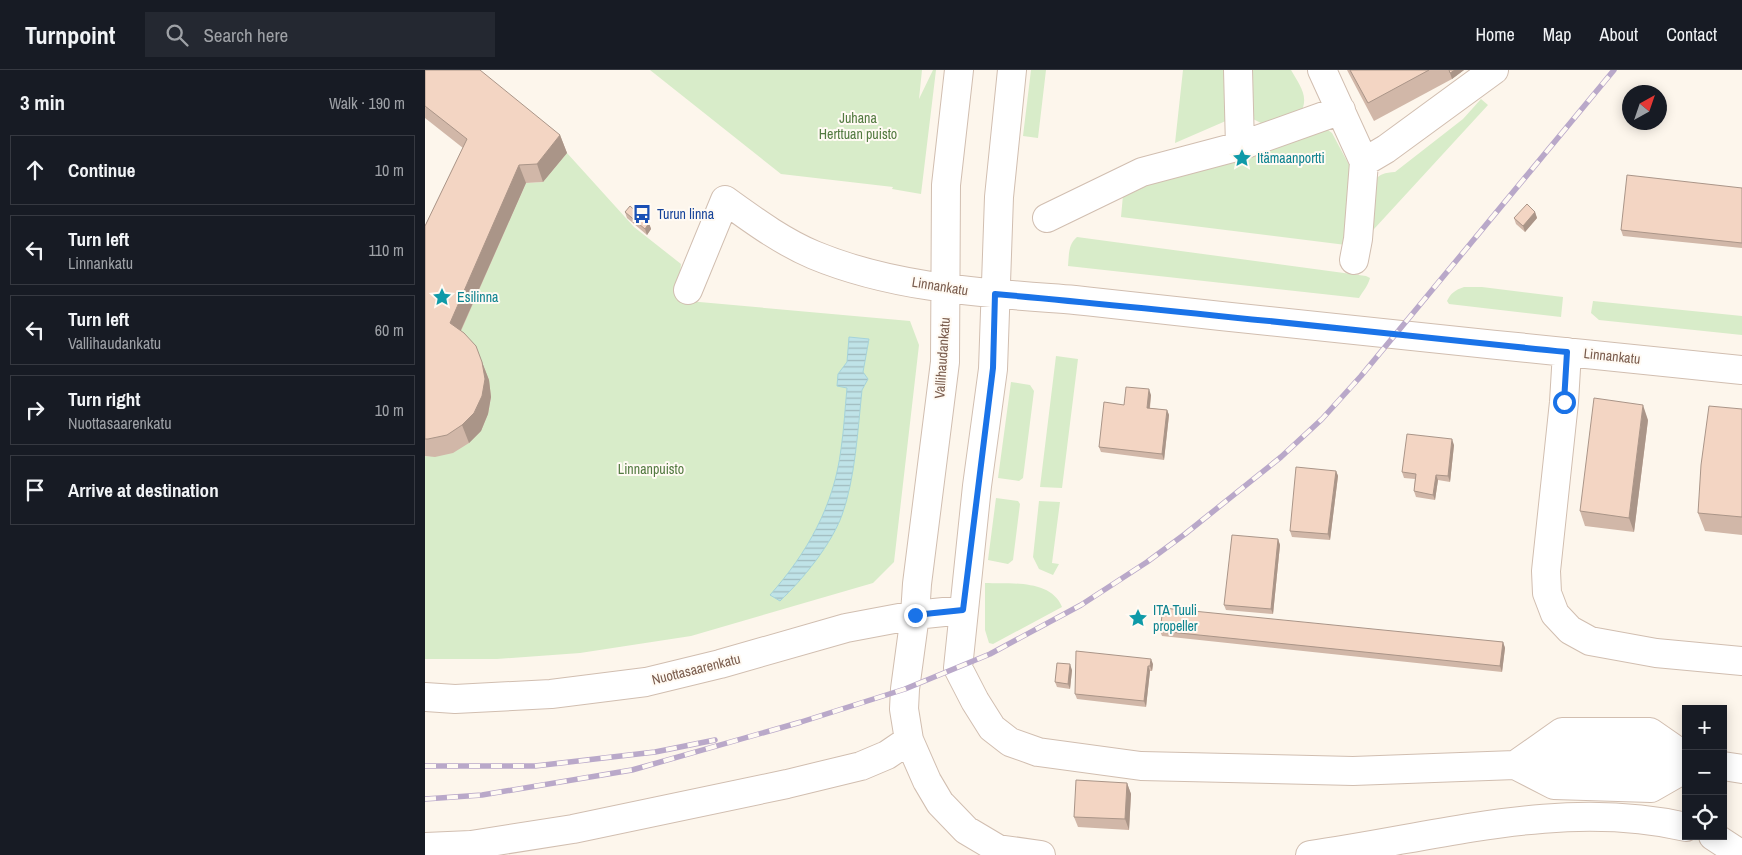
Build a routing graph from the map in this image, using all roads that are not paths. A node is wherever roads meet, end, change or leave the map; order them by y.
1 (959, 70) edge
2 (1012, 70) edge
3 (1238, 70) edge
4 (1321, 70) edge
5 (1494, 70) edge
6 (1341, 110) junction
7 (1240, 146) junction
8 (1364, 162) junction
9 (1047, 218) dead end
10 (1354, 260) dead end
11 (945, 288) junction
12 (688, 290) dead end
13 (995, 294) junction
14 (1567, 352) junction
15 (1742, 370) edge
16 (963, 610) junction
17 (915, 615) junction
18 (1742, 661) edge
19 (425, 697) edge
20 (909, 740) junction
21 (1682, 754) edge
22 (1682, 763) edge
23 (1515, 765) junction
24 (1727, 767) edge
25 (1742, 769) edge
26 (1682, 770) edge
27 (1682, 826) edge
28 (1719, 840) edge
29 (425, 847) edge
30 (1041, 855) edge
31 (1310, 855) edge
32 (1742, 855) edge

1 - 11 street, Vallihaudankatu
2 - 13 street
3 - 7 street
4 - 6 street
5 - 8 street
6 - 7 street
6 - 8 street
7 - 9 street
8 - 10 street
11 - 12 street, Linnankatu
11 - 13 street, Linnankatu
11 - 17 street, Vallihaudankatu
13 - 14 street, Linnankatu
13 - 16 street
14 - 15 street, Linnankatu
14 - 18 street
16 - 17 street, Nuottasaarenkatu
16 - 23 street
17 - 19 street, Nuottasaarenkatu
17 - 20 street, Vallihaudankatu
20 - 29 street
20 - 30 street, Vallihaudankatu
21 - 23 street
22 - 23 street
23 - 26 street
24 - 25 street
27 - 31 street
28 - 32 street

